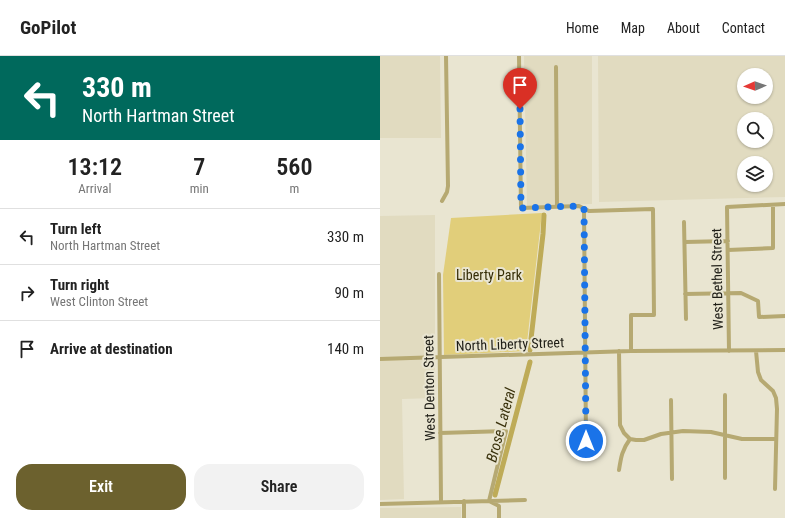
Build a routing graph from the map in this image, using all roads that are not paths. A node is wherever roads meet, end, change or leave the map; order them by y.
1 (446, 56) edge
2 (519, 56) edge
3 (556, 67) dead end
4 (442, 200) dead end
5 (773, 204) junction
6 (785, 204) edge
7 (558, 207) junction
8 (584, 208) junction
9 (684, 222) dead end
10 (728, 241) junction
11 (685, 242) junction
12 (728, 250) junction
13 (439, 274) dead end
14 (728, 293) junction
15 (685, 294) junction
16 (785, 316) edge
17 (686, 319) dead end
18 (785, 350) edge
19 (631, 351) junction
20 (730, 351) junction
21 (756, 351) junction
22 (619, 352) junction
23 (586, 353) junction
24 (440, 358) junction
25 (380, 360) edge
26 (725, 395) dead end
27 (671, 400) dead end
28 (672, 432) junction
29 (440, 434) junction
30 (725, 435) junction
31 (630, 439) junction
32 (776, 439) junction
33 (586, 441) dead end
34 (619, 470) dead end
35 (725, 478) dead end
36 (672, 479) dead end
37 (775, 489) dead end
38 (525, 500) dead end
39 (489, 501) junction
40 (441, 502) junction
41 (464, 502) junction
42 (380, 504) edge
43 (464, 518) edge
44 (499, 518) edge

1 - 4 street
2 - 7 street
3 - 7 street
5 - 6 street
5 - 10 street, West Bethel Street
5 - 12 street
7 - 8 street
8 - 19 street
8 - 23 street
9 - 11 street
10 - 11 street
10 - 12 street, West Bethel Street
11 - 15 street
12 - 14 street, West Bethel Street
13 - 24 street, West Denton Street
14 - 15 street
14 - 16 street
14 - 20 street, West Bethel Street
15 - 17 street
18 - 21 street, North Liberty Street
19 - 20 street, North Liberty Street
19 - 22 street, North Liberty Street
20 - 21 street, North Liberty Street
21 - 32 street
22 - 23 street, North Liberty Street
22 - 31 street
23 - 24 street, North Liberty Street
23 - 33 street
24 - 25 street, North Liberty Street
24 - 29 street, West Denton Street
26 - 30 street
27 - 28 street
28 - 30 street
28 - 31 street
28 - 36 street
29 - 39 street
29 - 40 street, West Denton Street
30 - 32 street
30 - 35 street
31 - 34 street
32 - 37 street
38 - 39 street
39 - 41 street
39 - 44 street
40 - 41 street
40 - 42 street
41 - 43 street

